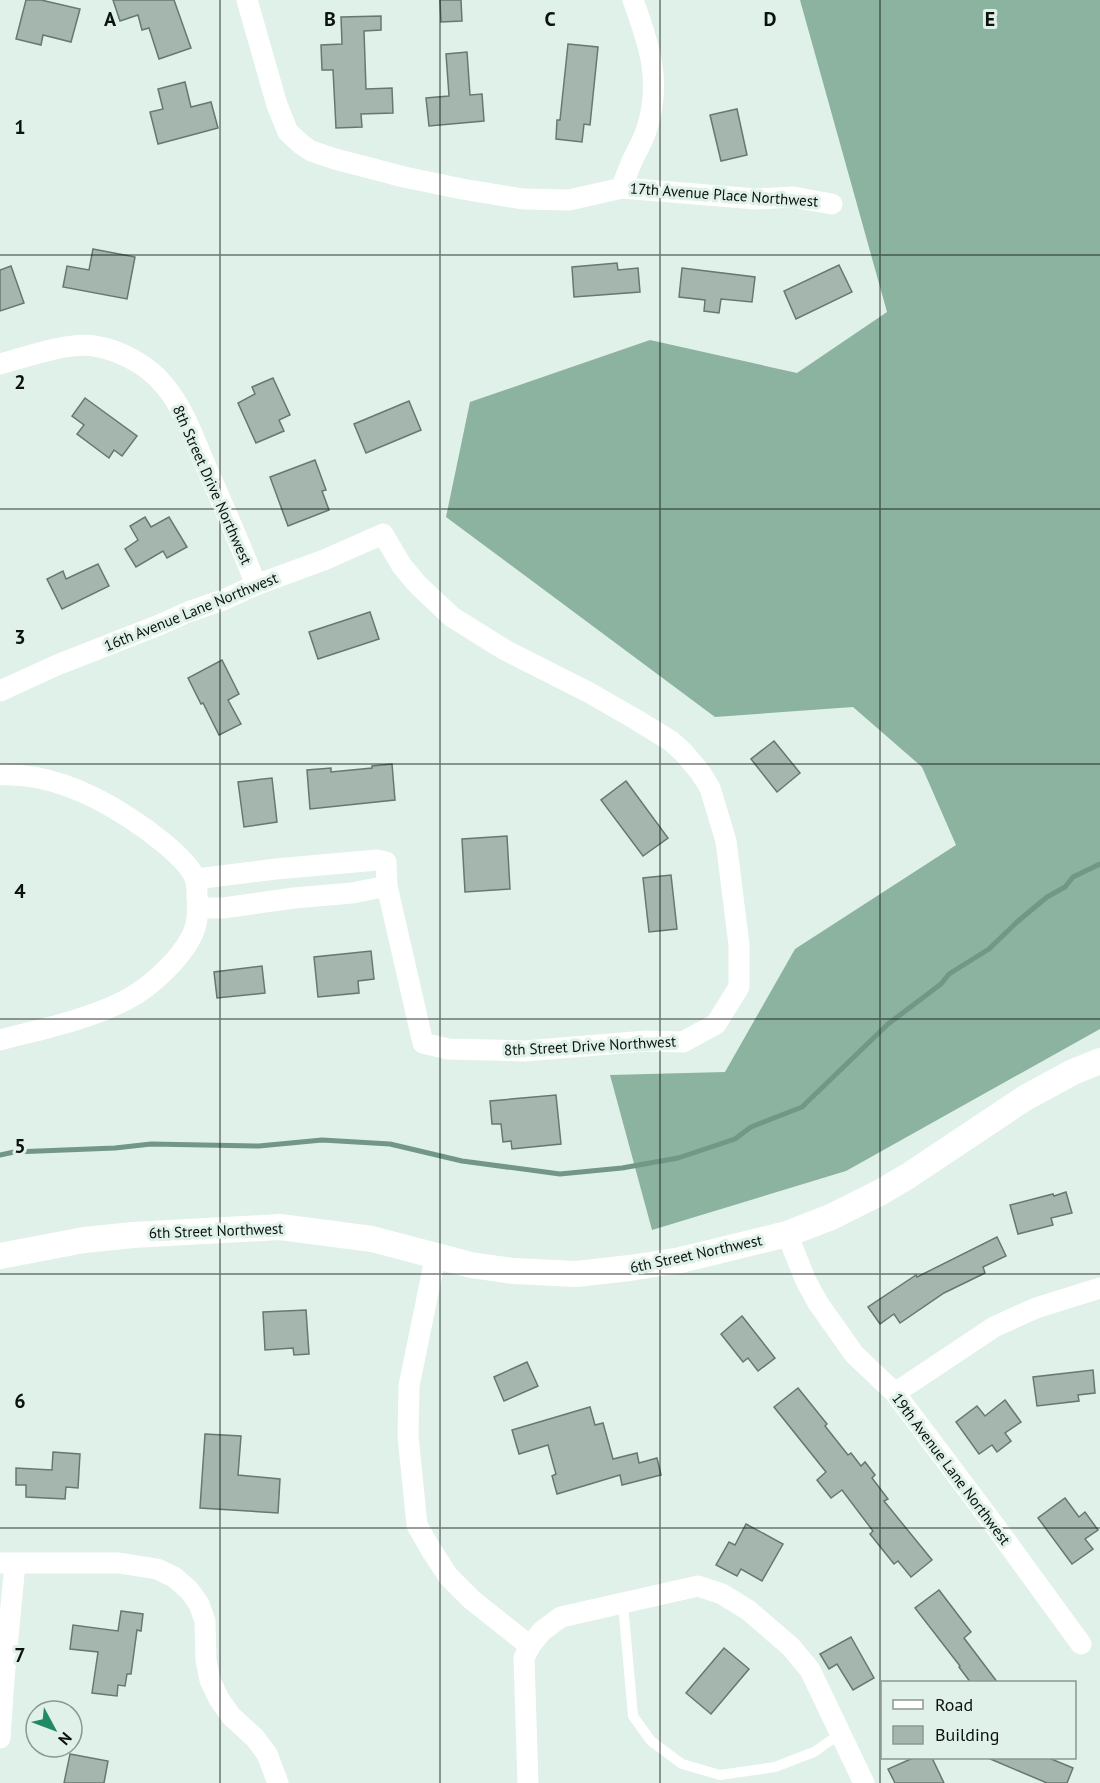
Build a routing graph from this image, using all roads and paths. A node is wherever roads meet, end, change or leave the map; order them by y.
1 (247, 0) edge
2 (633, 0) edge
3 (622, 188) junction
4 (832, 204) dead end
5 (0, 364) edge
6 (383, 534) joint
7 (256, 585) junction
8 (0, 691) edge
9 (0, 775) edge
10 (196, 879) junction
11 (387, 886) junction
12 (198, 908) junction
13 (0, 1040) edge
14 (1100, 1061) edge
15 (787, 1234) junction
16 (436, 1254) junction
17 (0, 1256) edge
18 (1100, 1288) edge
19 (895, 1393) junction
20 (8, 1564) edge
21 (623, 1604) junction
22 (1081, 1644) dead end
23 (530, 1646) junction
24 (840, 1734) junction
25 (0, 1738) edge
26 (278, 1783) edge
27 (528, 1783) edge
28 (864, 1783) edge

1 - 3 street, 17th Avenue Place Northwest
2 - 3 street
3 - 4 street, 17th Avenue Place Northwest
5 - 7 street, 8th Street Drive Northwest
6 - 7 street, 16th Avenue Lane Northwest
6 - 11 street, 8th Street Drive Northwest
7 - 8 street, 16th Avenue Lane Northwest
9 - 10 street
10 - 11 street
10 - 12 street
11 - 12 street
12 - 13 street
14 - 15 street, 6th Street Northwest
15 - 16 street, 6th Street Northwest
15 - 19 street, 19th Avenue Lane Northwest
16 - 17 street, 6th Street Northwest
16 - 23 street
18 - 19 street
19 - 22 street, 19th Avenue Lane Northwest
20 - 25 street
20 - 26 street
21 - 23 street
21 - 24 street
21 - 24 lane
23 - 27 street
24 - 28 street

